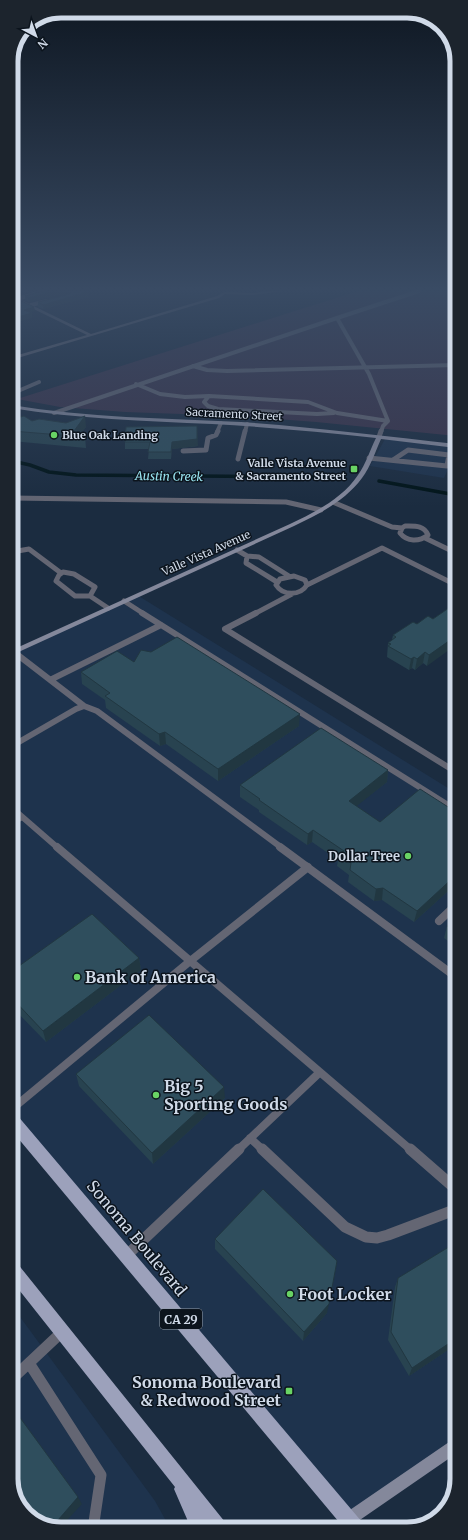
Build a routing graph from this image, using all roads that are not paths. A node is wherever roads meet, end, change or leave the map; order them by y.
1 (201, 363) edge
2 (363, 363) edge
3 (450, 365) edge
4 (192, 366) junction
5 (365, 367) junction
6 (39, 382) dead end
7 (136, 384) junction
8 (18, 391) edge
9 (209, 396) junction
10 (18, 407) edge
11 (54, 413) junction
12 (336, 413) junction
13 (388, 422) junction
14 (221, 423) junction
15 (248, 424) junction
16 (379, 438) junction
17 (419, 442) junction
18 (442, 445) junction
19 (450, 446) edge
20 (183, 451) edge
21 (416, 457) junction
22 (369, 458) junction
23 (238, 459) dead end
24 (437, 459) junction
25 (393, 460) junction
26 (18, 498) edge
27 (335, 503) junction
28 (321, 510) junction
29 (402, 528) junction
30 (425, 538) junction
31 (237, 550) junction
32 (450, 550) edge
33 (18, 551) edge
34 (247, 556) junction
35 (62, 573) junction
36 (289, 576) junction
37 (277, 582) junction
38 (450, 582) edge
39 (307, 585) junction
40 (292, 594) junction
41 (90, 596) junction
42 (124, 601) junction
43 (108, 608) junction
44 (161, 625) junction
45 (18, 651) edge
46 (18, 657) edge
47 (50, 680) junction
48 (84, 706) junction
49 (18, 743) edge
50 (450, 768) edge
51 (450, 806) edge
52 (18, 813) edge
53 (22, 817) junction
54 (18, 819) edge
55 (308, 867) junction
56 (450, 911) edge
57 (439, 921) dead end
58 (189, 962) junction
59 (450, 973) edge
60 (319, 1073) junction
61 (18, 1104) edge
62 (18, 1127) edge
63 (250, 1138) junction
64 (450, 1184) edge
65 (450, 1212) edge
66 (127, 1255) junction
67 (18, 1276) edge
68 (62, 1331) junction
69 (29, 1363) junction
70 (18, 1373) edge
71 (450, 1450) edge
72 (177, 1475) junction
73 (94, 1522) edge
74 (197, 1522) edge
75 (214, 1522) edge
76 (347, 1522) edge
77 (353, 1522) edge

1 - 4 lane
2 - 5 lane
3 - 5 lane
4 - 5 lane
4 - 7 lane
5 - 13 lane
6 - 8 lane
7 - 9 lane
7 - 11 lane
9 - 12 lane
9 - 12 lane
10 - 11 main road, Sacramento Street
11 - 14 main road, Sacramento Street
12 - 13 lane
13 - 16 lane
14 - 15 main road, Sacramento Street
14 - 20 lane
15 - 16 main road, Sacramento Street
15 - 23 lane
16 - 17 main road, Sacramento Street
16 - 22 main road, Valle Vista Avenue
17 - 18 main road, Sacramento Street
17 - 21 lane
18 - 19 main road, Sacramento Street
18 - 24 lane
21 - 24 lane
21 - 24 lane
21 - 25 lane
21 - 25 lane
22 - 25 lane
22 - 27 main road, Valle Vista Avenue
26 - 28 lane
27 - 28 main road, Valle Vista Avenue
27 - 29 lane
28 - 31 main road, Valle Vista Avenue
29 - 30 lane
29 - 30 lane
30 - 32 lane
31 - 34 lane
31 - 42 main road, Valle Vista Avenue
33 - 35 lane
34 - 36 lane
34 - 37 lane
35 - 41 lane
35 - 41 lane
36 - 37 lane
36 - 39 lane
37 - 40 lane
38 - 39 lane
39 - 40 lane
40 - 50 lane
41 - 43 lane
42 - 43 main road, Valle Vista Avenue
42 - 44 lane
43 - 45 main road, Valle Vista Avenue
44 - 47 lane
44 - 51 lane
46 - 47 lane
47 - 48 lane
48 - 49 lane
48 - 55 lane
52 - 53 lane
53 - 54 lane
53 - 58 lane
55 - 58 lane
55 - 59 lane
56 - 57 lane
58 - 60 lane
58 - 61 lane
60 - 63 lane
60 - 64 lane
62 - 66 main road, Sonoma Boulevard / CA 29
63 - 65 lane
63 - 66 lane
66 - 76 main road, Sonoma Boulevard / CA 29
67 - 68 main road
68 - 69 lane
68 - 72 main road
69 - 70 lane
69 - 73 lane
71 - 77 main road
72 - 74 main road
72 - 75 main road

